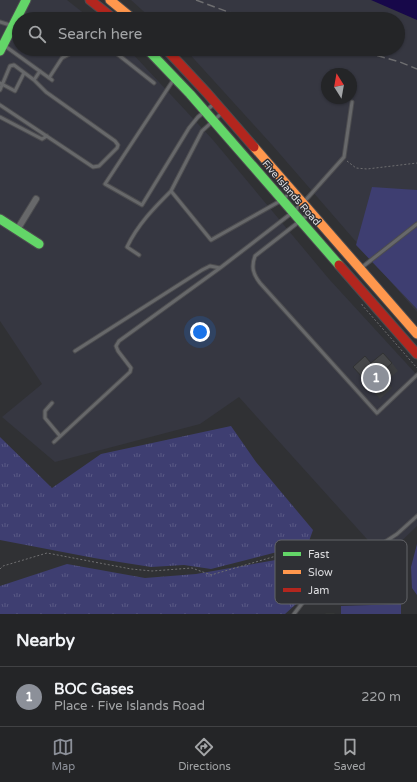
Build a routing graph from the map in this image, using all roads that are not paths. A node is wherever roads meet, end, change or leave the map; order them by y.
1 (90, 0) edge
2 (110, 0) edge
3 (23, 3) edge
4 (18, 12) edge
5 (105, 12) edge
6 (125, 12) edge
7 (0, 22) edge
8 (12, 25) joint
9 (2, 48) edge
10 (12, 54) edge
11 (15, 56) edge
12 (66, 56) edge
13 (120, 56) edge
14 (154, 56) edge
15 (172, 56) edge
16 (40, 71) junction
17 (24, 73) junction
18 (174, 78) junction
19 (34, 80) junction
20 (1, 83) edge
21 (154, 84) dead end
22 (0, 90) edge
23 (215, 103) junction
24 (352, 104) edge
25 (0, 105) edge
26 (205, 111) junction
27 (223, 112) junction
28 (0, 117) edge
29 (213, 120) junction
30 (47, 136) junction
31 (171, 191) junction
32 (292, 191) junction
33 (36, 199) dead end
34 (282, 200) junction
35 (303, 204) junction
36 (293, 212) junction
37 (311, 212) junction
38 (0, 219) edge
39 (301, 221) junction
40 (417, 224) edge
41 (17, 230) junction
42 (39, 244) dead end
43 (139, 255) dead end
44 (220, 268) junction
45 (360, 269) junction
46 (417, 334) edge
47 (75, 351) dead end
48 (417, 354) edge
49 (417, 375) edge
50 (52, 403) dead end
51 (60, 436) junction
52 (54, 442) dead end
53 (417, 516) edge
54 (388, 540) edge
55 (302, 604) edge
56 (294, 614) edge

1 - 5 main road
2 - 6 main road
3 - 4 main road
7 - 8 lane
8 - 9 main road
9 - 10 lane
11 - 16 lane
12 - 16 lane
13 - 21 lane
14 - 18 main road, Five Islands Road
15 - 23 main road, Five Islands Road
16 - 19 lane
17 - 19 lane
17 - 20 lane
17 - 20 lane
18 - 26 main road, Five Islands Road
18 - 26 lane
19 - 30 lane
20 - 22 lane
23 - 26 lane
23 - 27 main road, Five Islands Road
24 - 35 lane
25 - 30 lane
26 - 29 main road, Five Islands Road
27 - 29 lane
27 - 32 main road, Five Islands Road
28 - 30 lane
29 - 31 lane
29 - 34 main road, Five Islands Road
31 - 34 lane
31 - 43 lane
32 - 34 lane
32 - 35 main road, Five Islands Road
33 - 41 street
34 - 36 main road, Five Islands Road
35 - 36 lane
35 - 37 main road, Five Islands Road
36 - 39 main road, Five Islands Road
36 - 44 lane
37 - 39 lane
37 - 45 main road, Five Islands Road
38 - 41 main road
39 - 48 main road, Five Islands Road
39 - 49 lane
40 - 45 lane
41 - 42 main road
44 - 47 lane
44 - 51 lane
45 - 46 main road, Five Islands Road
50 - 51 lane
51 - 52 lane
53 - 54 lane
55 - 56 lane

